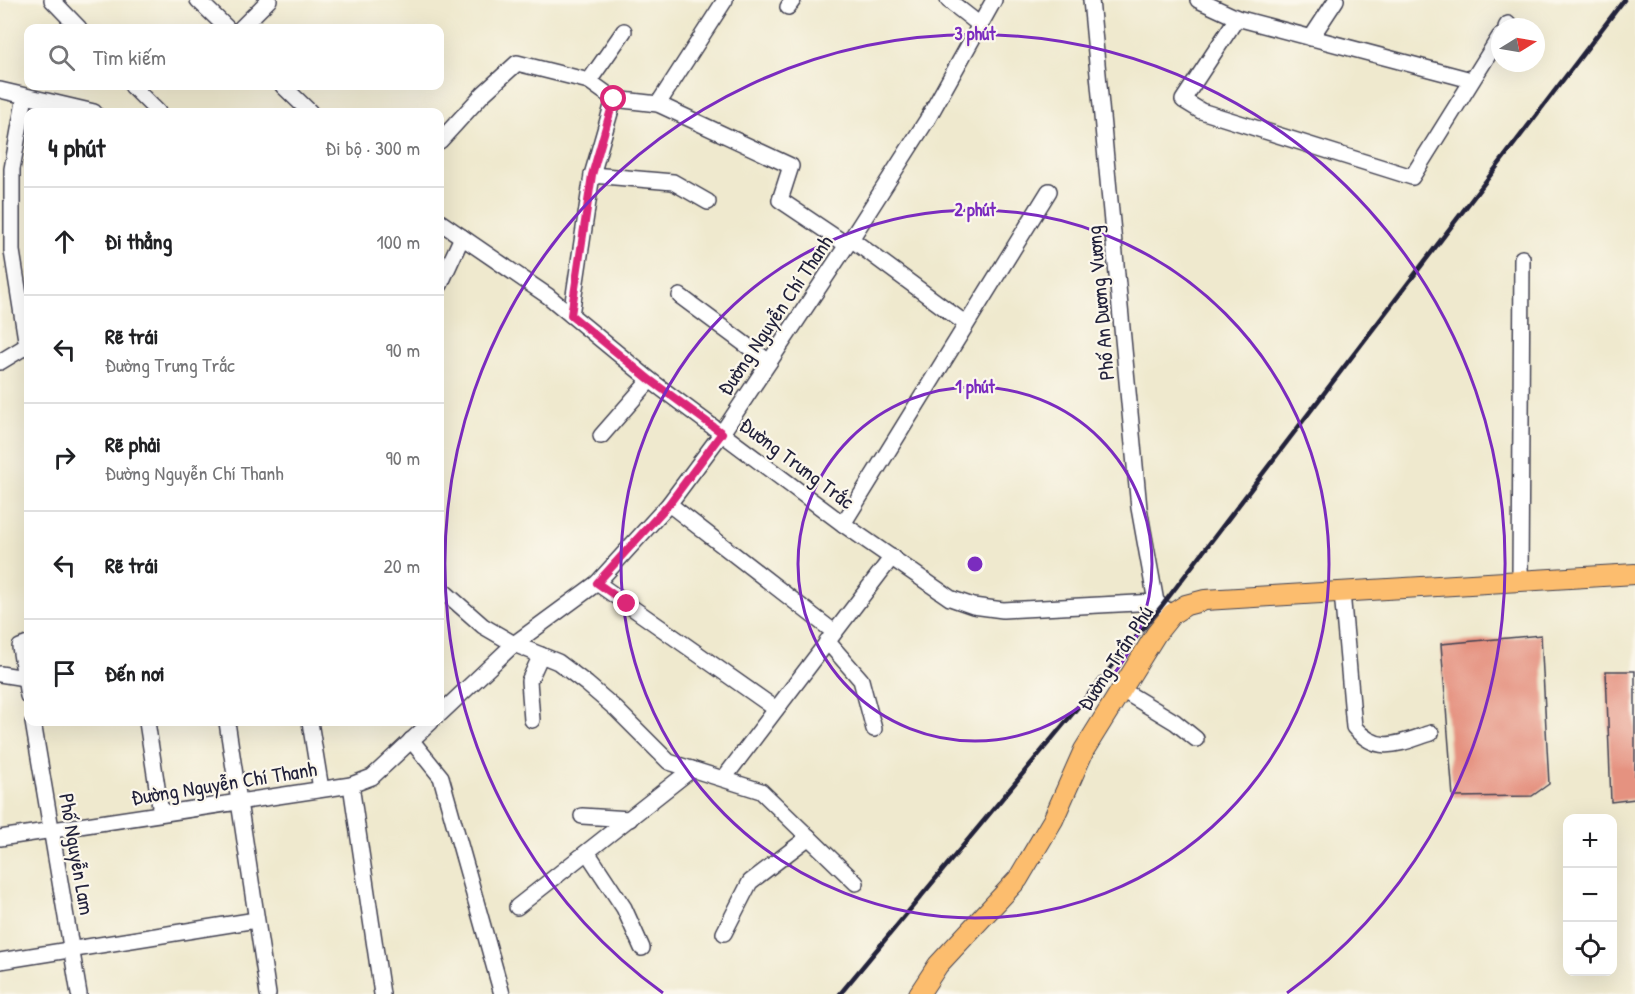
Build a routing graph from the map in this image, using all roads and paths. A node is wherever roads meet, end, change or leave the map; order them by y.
1 (52, 0) edge
2 (198, 0) edge
3 (270, 0) edge
4 (725, 0) edge
5 (948, 0) edge
6 (994, 0) edge
7 (1091, 0) edge
8 (1198, 0) edge
9 (1336, 0) edge
10 (1237, 18) junction
11 (75, 24) edge
12 (223, 24) edge
13 (245, 24) edge
14 (980, 25) junction
15 (624, 31) dead end
16 (1311, 38) junction
17 (1491, 50) edge
18 (1471, 80) junction
19 (589, 81) junction
20 (0, 90) edge
21 (136, 90) edge
22 (287, 90) edge
23 (25, 96) junction
24 (614, 99) junction
25 (658, 104) junction
26 (74, 108) edge
27 (154, 108) edge
28 (306, 108) edge
29 (444, 137) edge
30 (592, 175) junction
31 (1049, 191) dead end
32 (708, 202) dead end
33 (444, 225) edge
34 (462, 237) junction
35 (849, 242) junction
36 (1522, 258) dead end
37 (444, 276) edge
38 (680, 296) dead end
39 (571, 315) junction
40 (24, 322) edge
41 (966, 324) junction
42 (24, 347) edge
43 (0, 362) edge
44 (769, 362) junction
45 (650, 380) junction
46 (722, 433) junction
47 (601, 436) dead end
48 (669, 504) junction
49 (843, 524) junction
50 (892, 556) junction
51 (1635, 574) edge
52 (1520, 581) junction
53 (597, 583) junction
54 (444, 592) edge
55 (1342, 592) junction
56 (1156, 602) junction
57 (1172, 614) junction
58 (831, 636) junction
59 (514, 644) junction
60 (24, 645) edge
61 (541, 655) junction
62 (24, 672) edge
63 (0, 674) edge
64 (24, 678) edge
65 (1122, 690) junction
66 (444, 710) edge
67 (776, 710) junction
68 (532, 720) dead end
69 (34, 726) edge
70 (148, 726) edge
71 (228, 726) edge
72 (311, 726) edge
73 (427, 726) edge
74 (874, 729) dead end
75 (1431, 733) dead end
76 (1196, 739) dead end
77 (411, 740) junction
78 (692, 769) junction
79 (724, 778) junction
80 (351, 785) junction
81 (321, 789) junction
82 (238, 802) junction
83 (161, 813) junction
84 (582, 816) dead end
85 (630, 819) junction
86 (52, 830) junction
87 (809, 837) junction
88 (0, 838) edge
89 (588, 852) junction
90 (856, 883) dead end
91 (517, 907) dead end
92 (256, 920) junction
93 (724, 933) dead end
94 (642, 948) dead end
95 (72, 951) junction
96 (0, 962) edge
97 (79, 994) edge
98 (268, 994) edge
99 (382, 994) edge
100 (502, 994) edge
101 (919, 994) edge

1 - 11 street
2 - 12 street
3 - 13 street
4 - 25 street
5 - 14 street
6 - 14 street, Đường Nguyễn Chí Thanh
7 - 56 street, Phố An Dương Vương
8 - 10 street
9 - 16 street
10 - 16 street
10 - 18 street
14 - 35 street, Đường Nguyễn Chí Thanh
15 - 19 street
16 - 18 street
17 - 18 street
19 - 24 street
19 - 29 street
20 - 23 street
21 - 27 street
22 - 28 street
23 - 26 street
23 - 40 street
24 - 25 street
24 - 30 street
25 - 35 street
30 - 32 street
30 - 39 street
31 - 41 street
33 - 34 street, Đường Trưng Trắc
34 - 37 street
34 - 39 street, Đường Trưng Trắc
35 - 41 street
35 - 44 street, Đường Nguyễn Chí Thanh
36 - 52 street
38 - 44 street
39 - 45 street, Đường Trưng Trắc
41 - 49 street
42 - 43 street
44 - 46 street, Đường Nguyễn Chí Thanh
45 - 46 street, Đường Trưng Trắc
45 - 47 street
46 - 48 street, Đường Nguyễn Chí Thanh
46 - 49 street, Đường Trưng Trắc
48 - 53 street, Đường Nguyễn Chí Thanh
48 - 58 street
49 - 50 street, Đường Trưng Trắc
50 - 56 street, Đường Trưng Trắc
50 - 58 street
51 - 52 main road, Đường Trần Phú
52 - 55 main road, Đường Trần Phú
53 - 59 street, Đường Nguyễn Chí Thanh
53 - 67 street
54 - 59 street
55 - 57 main road, Đường Trần Phú
55 - 75 street
56 - 57 street
57 - 65 main road, Đường Trần Phú
58 - 67 street
58 - 74 street
59 - 61 street
59 - 66 street, Đường Nguyễn Chí Thanh
60 - 62 street
61 - 68 street
61 - 78 street
63 - 64 street
65 - 76 street
65 - 101 main road, Đường Trần Phú
67 - 79 street
69 - 86 street, Phố Nguyễn Lam
70 - 83 street
71 - 82 street
72 - 81 street
73 - 77 street, Đường Nguyễn Chí Thanh
77 - 80 street, Đường Nguyễn Chí Thanh
77 - 100 street
78 - 79 street
78 - 85 street
79 - 87 street
80 - 81 street, Đường Nguyễn Chí Thanh
80 - 99 street
81 - 82 street, Đường Nguyễn Chí Thanh
82 - 83 street, Đường Nguyễn Chí Thanh
82 - 92 street
83 - 86 street, Đường Nguyễn Chí Thanh
84 - 85 street
85 - 89 street
86 - 88 street, Đường Nguyễn Chí Thanh
86 - 95 street, Phố Nguyễn Lam
87 - 90 street
87 - 93 street
89 - 91 street
89 - 94 street
92 - 95 street
92 - 98 street
95 - 96 street
95 - 97 street, Phố Nguyễn Lam

